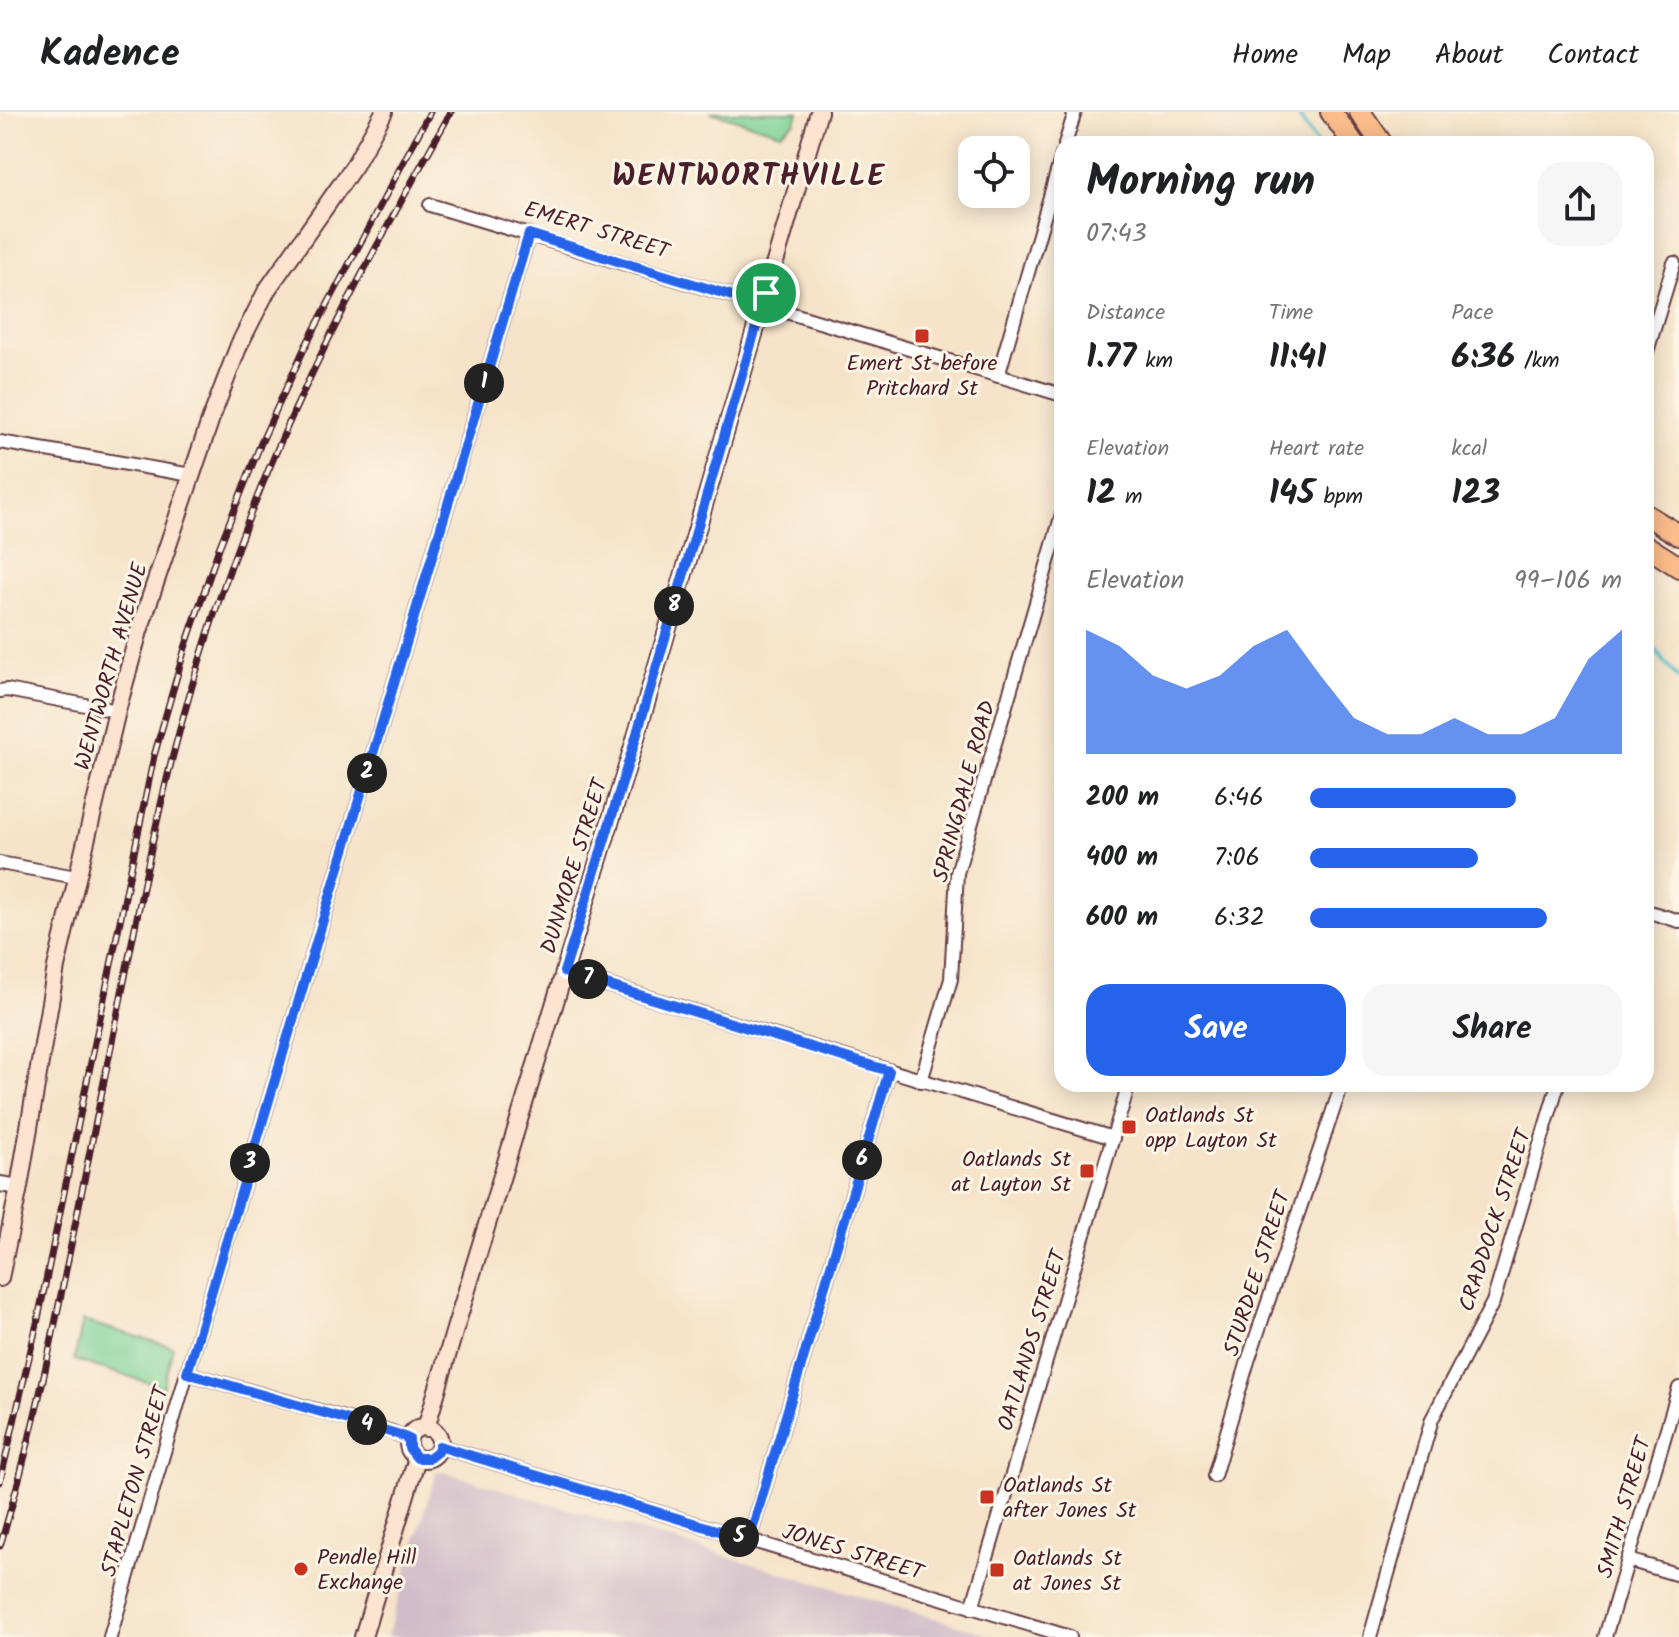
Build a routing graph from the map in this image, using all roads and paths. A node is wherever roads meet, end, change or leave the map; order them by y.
1 (384, 112) edge
2 (819, 112) edge
3 (1075, 112) edge
4 (1331, 112) edge
5 (1360, 112) edge
6 (1068, 136) edge
7 (1348, 136) edge
8 (1376, 136) edge
9 (1054, 183) edge
10 (430, 205) dead end
11 (529, 234) junction
12 (1674, 263) dead end
13 (749, 301) joint
14 (766, 306) junction
15 (1654, 329) edge
16 (998, 376) junction
17 (1054, 393) edge
18 (0, 442) edge
19 (191, 475) junction
20 (1654, 520) edge
21 (1679, 535) edge
22 (1054, 541) edge
23 (1654, 551) edge
24 (1679, 567) edge
25 (0, 691) edge
26 (117, 711) junction
27 (0, 863) edge
28 (76, 877) junction
29 (1654, 913) edge
30 (1679, 921) edge
31 (564, 972) junction
32 (889, 1071) junction
33 (921, 1081) junction
34 (1127, 1092) edge
35 (1339, 1092) edge
36 (1556, 1092) edge
37 (1113, 1138) junction
38 (0, 1184) edge
39 (19, 1187) junction
40 (0, 1278) edge
41 (187, 1373) junction
42 (1679, 1388) edge
43 (426, 1428) junction
44 (409, 1439) junction
45 (439, 1446) junction
46 (417, 1458) junction
47 (1214, 1476) dead end
48 (749, 1540) junction
49 (1628, 1560) junction
50 (1679, 1575) edge
51 (972, 1608) junction
52 (110, 1637) edge
53 (363, 1637) edge
54 (1070, 1637) edge
55 (1370, 1637) edge
56 (1605, 1637) edge

1 - 19 main road, WENTWORTH AVENUE
2 - 14 main road, DUNMORE STREET
3 - 6 street
4 - 7 highway
5 - 8 highway
9 - 16 street
10 - 11 street, EMERT STREET
11 - 13 street, EMERT STREET
11 - 41 street, STAPLETON STREET
12 - 15 street
13 - 14 main road
14 - 16 street
14 - 31 main road, DUNMORE STREET
16 - 17 street
18 - 19 street
19 - 26 main road, WENTWORTH AVENUE
20 - 21 highway
22 - 33 street, SPRINGDALE ROAD
23 - 24 highway
25 - 26 street
26 - 28 main road, WENTWORTH AVENUE
27 - 28 street
28 - 39 main road, WENTWORTH AVENUE
29 - 30 street
31 - 32 street
31 - 43 main road, DUNMORE STREET
32 - 33 street
32 - 48 street
33 - 37 street
34 - 37 street, OATLANDS STREET
35 - 47 street, STURDEE STREET
36 - 55 street, CRADDOCK STREET
37 - 51 street, OATLANDS STREET
38 - 39 street
39 - 40 main road, WENTWORTH AVENUE
41 - 44 street
41 - 52 street, STAPLETON STREET
42 - 49 street, SMITH STREET
43 - 44 main road
43 - 45 main road
44 - 46 main road
45 - 46 main road
45 - 48 street, JONES STREET
46 - 53 main road
48 - 51 street, JONES STREET
49 - 50 street
49 - 56 street, SMITH STREET
51 - 54 street, JONES STREET

